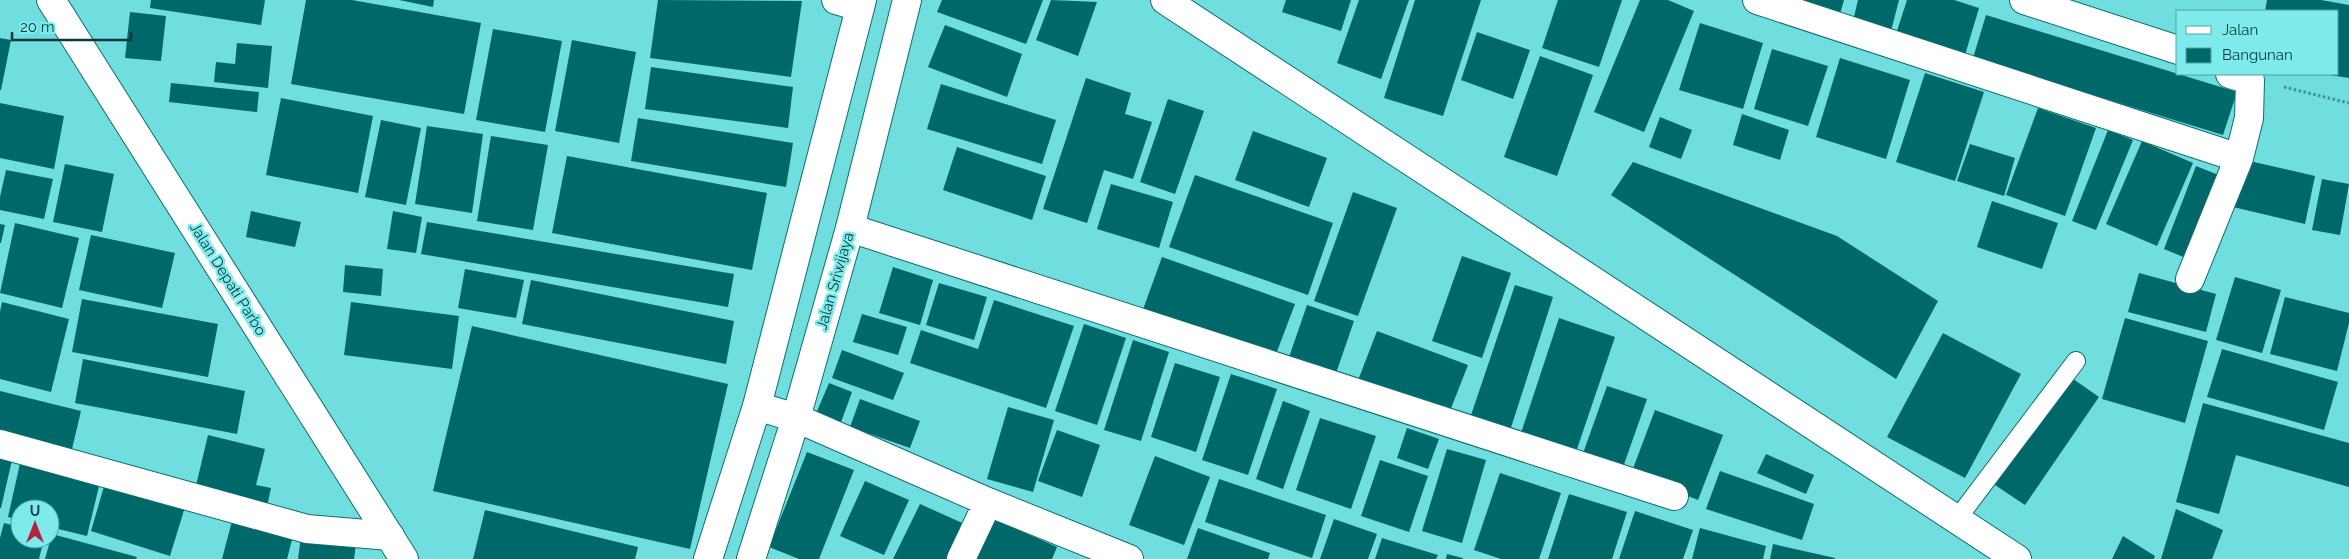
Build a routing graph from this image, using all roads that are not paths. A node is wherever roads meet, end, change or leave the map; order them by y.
1 (51, 0) edge
2 (907, 0) edge
3 (1164, 0) edge
4 (1757, 0) edge
5 (2024, 0) edge
6 (853, 2) edge
7 (2176, 49) edge
8 (2240, 77) edge
9 (2239, 158) junction
10 (850, 228) junction
11 (2190, 279) dead end
12 (2076, 361) dead end
13 (757, 406) junction
14 (796, 418) junction
15 (0, 444) edge
16 (1674, 496) dead end
17 (988, 502) junction
18 (1957, 519) junction
19 (390, 536) junction
20 (404, 559) edge
21 (708, 559) edge
22 (751, 559) edge
23 (961, 559) edge
24 (1129, 559) edge
25 (2017, 559) edge

1 - 19 main road, Jalan Depati Parbo
2 - 10 main road, Jalan Sriwijaya
3 - 18 main road
4 - 9 main road
5 - 7 main road
6 - 13 main road
8 - 9 main road
9 - 11 main road
10 - 14 main road, Jalan Sriwijaya
10 - 16 main road
12 - 18 lane
13 - 14 main road
13 - 21 main road
14 - 17 main road
14 - 22 main road, Jalan Sriwijaya
15 - 19 main road
17 - 23 main road
17 - 24 main road
18 - 25 main road
19 - 20 main road, Jalan Depati Parbo

